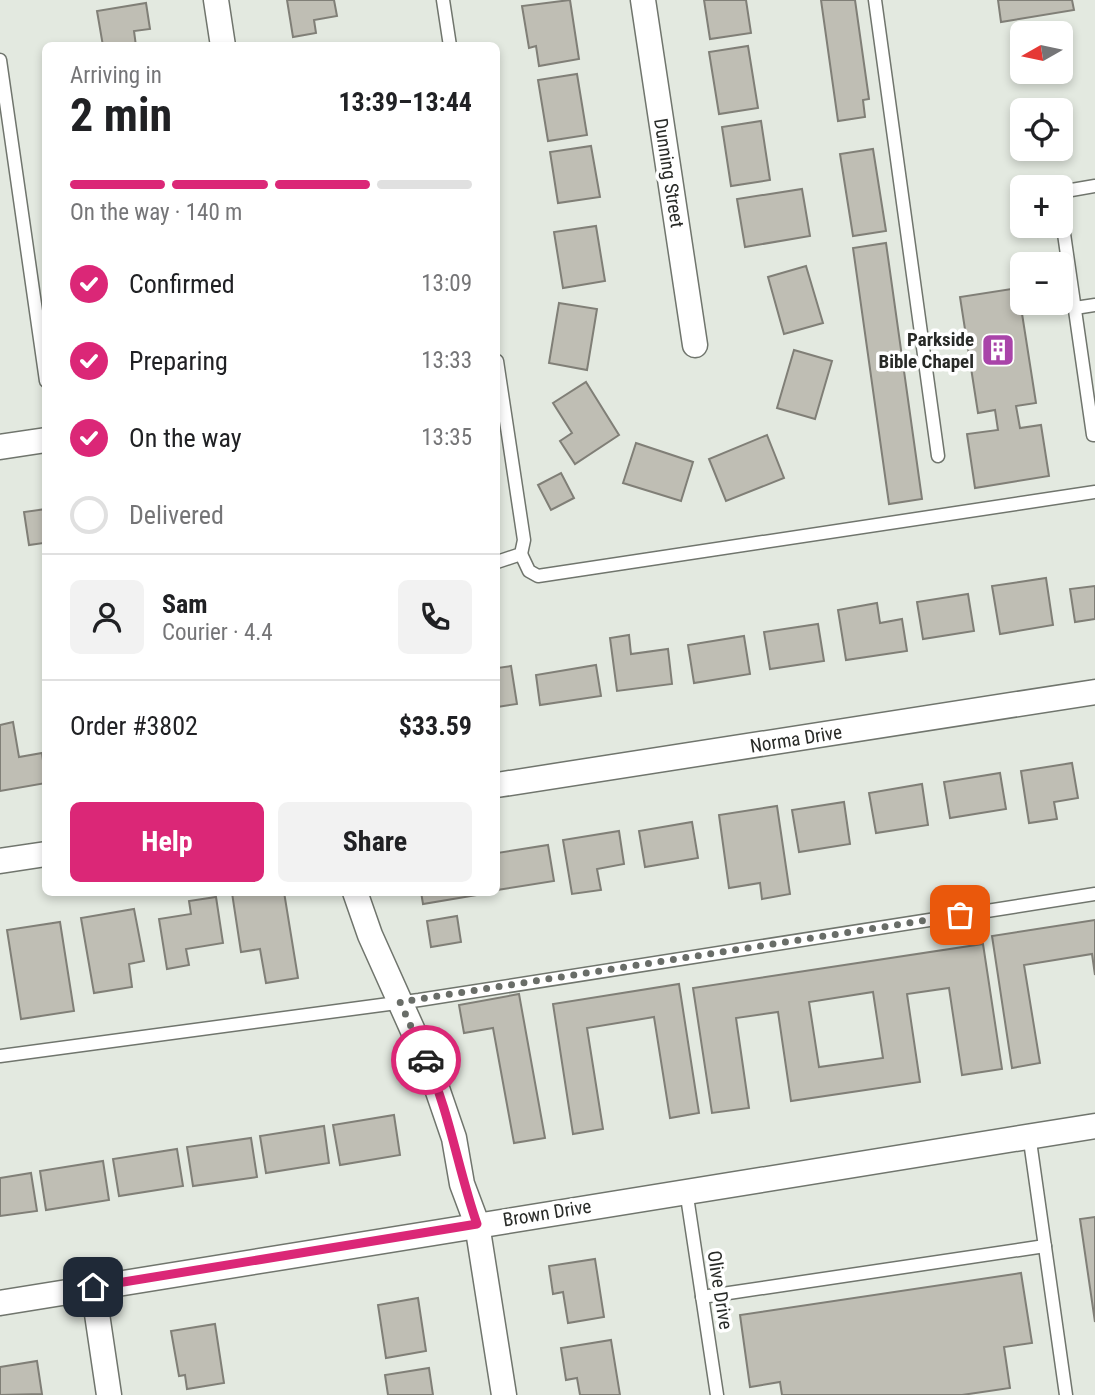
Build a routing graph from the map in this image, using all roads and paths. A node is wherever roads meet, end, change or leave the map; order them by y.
1 (216, 0) edge
2 (443, 0) edge
3 (643, 0) edge
4 (875, 0) edge
5 (222, 42) edge
6 (449, 42) edge
7 (0, 60) edge
8 (1095, 186) edge
9 (1073, 190) edge
10 (1065, 238) edge
11 (1095, 304) edge
12 (1075, 308) junction
13 (695, 345) dead end
14 (42, 353) edge
15 (500, 380) edge
16 (1095, 435) edge
17 (42, 441) edge
18 (0, 447) edge
19 (938, 457) dead end
20 (1095, 492) edge
21 (521, 554) junction
22 (500, 561) edge
23 (1095, 692) edge
24 (500, 785) edge
25 (42, 855) edge
26 (0, 861) edge
27 (1095, 894) edge
28 (357, 896) edge
29 (400, 1002) junction
30 (0, 1056) edge
31 (1095, 1126) edge
32 (1029, 1134) junction
33 (686, 1190) junction
34 (477, 1224) junction
35 (1045, 1245) junction
36 (93, 1287) junction
37 (702, 1297) junction
38 (0, 1303) edge
39 (109, 1395) edge
40 (503, 1395) edge
41 (717, 1395) edge
42 (1066, 1395) edge

1 - 5 street
2 - 6 lane
3 - 13 street, Dunning Street
4 - 19 lane
7 - 14 lane
8 - 9 lane
10 - 12 lane
11 - 12 lane
12 - 16 lane
15 - 21 lane
17 - 18 street
20 - 21 lane
21 - 22 lane
23 - 24 street, Norma Drive
25 - 26 street
27 - 29 lane
28 - 29 street
29 - 30 lane
29 - 34 street
31 - 32 street, Brown Drive
32 - 33 street, Brown Drive
32 - 35 lane
33 - 34 street, Brown Drive
33 - 37 lane, Olive Drive
34 - 36 street, Brown Drive
34 - 40 street
35 - 37 lane
35 - 42 lane
36 - 38 street, Brown Drive
36 - 39 street
37 - 41 lane, Olive Drive

